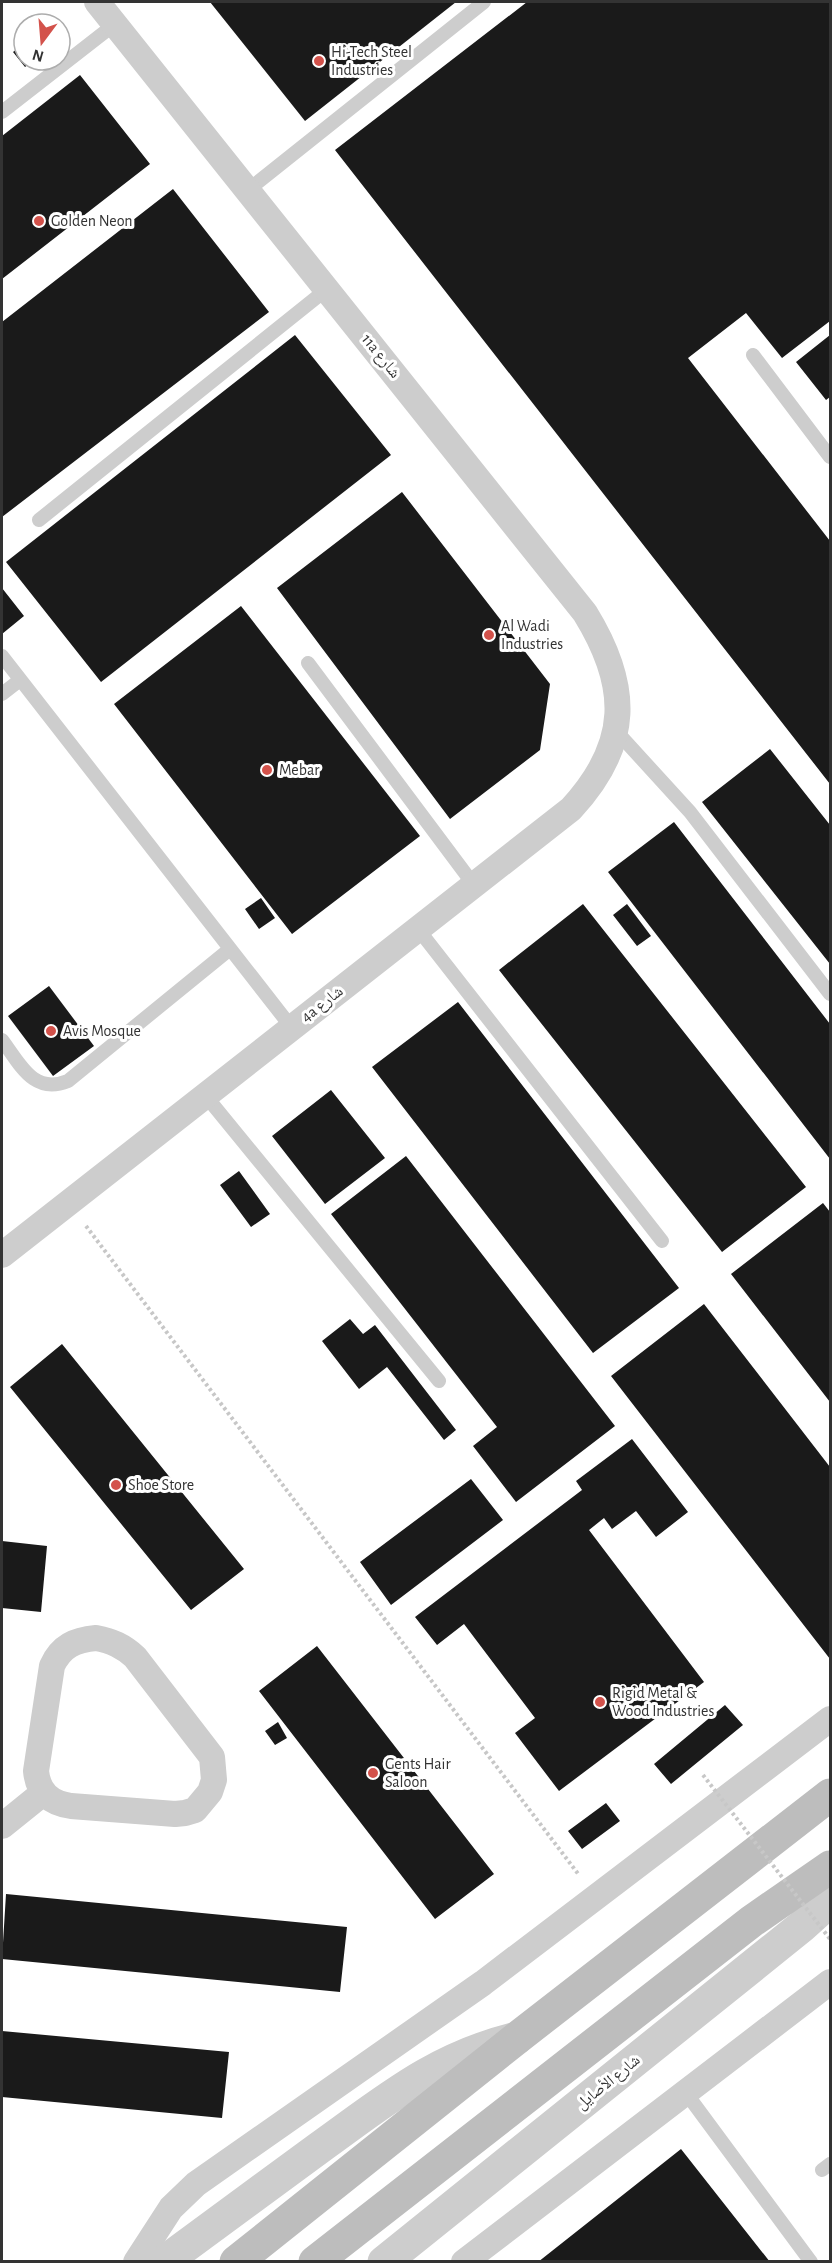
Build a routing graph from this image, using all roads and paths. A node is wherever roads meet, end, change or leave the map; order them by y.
1 (97, 2) edge
2 (484, 2) edge
3 (115, 24) junction
4 (2, 112) edge
5 (248, 190) junction
6 (327, 289) junction
7 (753, 354) dead end
8 (831, 457) edge
9 (39, 520) dead end
10 (2, 656) edge
11 (308, 663) dead end
12 (20, 680) junction
13 (2, 694) edge
14 (617, 732) junction
15 (474, 885) junction
16 (418, 929) junction
17 (230, 949) junction
18 (831, 994) edge
19 (292, 1028) junction
20 (2, 1040) edge
21 (205, 1095) junction
22 (69, 1203) junction
23 (662, 1241) dead end
24 (2, 1255) edge
25 (439, 1381) dead end
26 (831, 1719) edge
27 (703, 1775) dead end
28 (43, 1793) junction
29 (831, 1795) edge
30 (2, 1826) edge
31 (831, 1867) edge
32 (589, 1870) dead end
33 (831, 1900) edge
34 (831, 1939) edge
35 (831, 1982) edge
36 (518, 2038) junction
37 (686, 2093) junction
38 (136, 2262) edge
39 (164, 2262) edge
40 (236, 2262) edge
41 (315, 2262) edge
42 (384, 2262) edge
43 (464, 2262) edge
44 (811, 2262) edge

1 - 3 street, 11a شارع
2 - 5 lane
3 - 4 lane
3 - 5 street, 11a شارع
5 - 6 street, 11a شارع
6 - 9 lane
6 - 14 street, 11a شارع
7 - 8 lane
10 - 12 lane
11 - 15 lane
12 - 13 lane
12 - 17 lane
14 - 15 street, 4a شارع
14 - 18 lane
15 - 16 street, 4a شارع
16 - 19 street, 4a شارع
16 - 23 lane
17 - 19 lane
17 - 20 lane
19 - 21 street, 4a شارع
21 - 22 street, 4a شارع
21 - 25 lane
22 - 24 street, 4a شارع
22 - 32 path
26 - 38 street
27 - 34 path, bridge
28 - 28 street
28 - 30 street
29 - 36 main road
31 - 41 main road
33 - 42 street, شارع الأصايل
35 - 37 street
36 - 39 street
36 - 40 main road
37 - 43 street
37 - 44 lane

